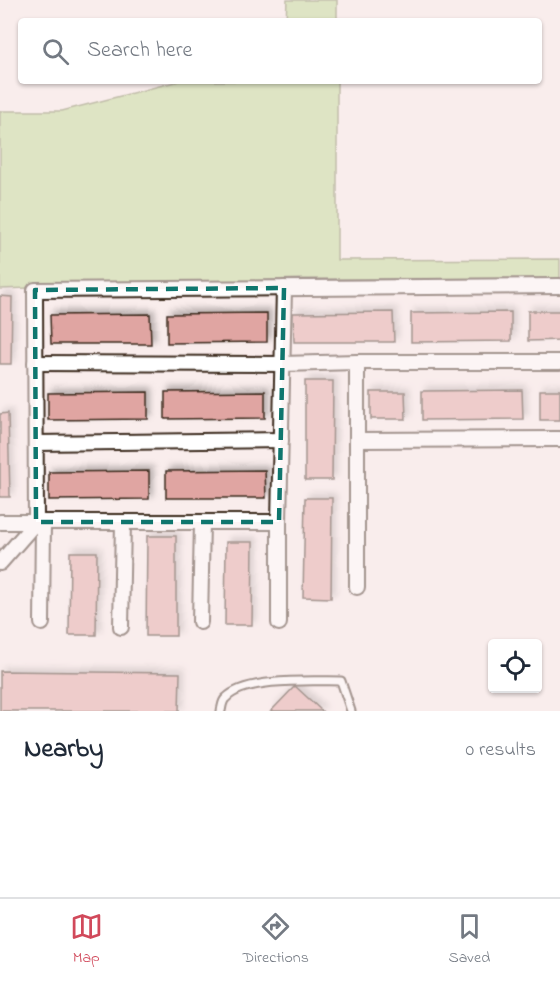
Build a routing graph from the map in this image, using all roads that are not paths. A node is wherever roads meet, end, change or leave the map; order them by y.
1 (560, 286) edge
2 (284, 288) junction
3 (357, 362) junction
4 (560, 362) edge
5 (35, 363) junction
6 (282, 364) junction
7 (560, 439) edge
8 (281, 440) junction
9 (357, 440) junction
10 (36, 443) junction
11 (0, 522) edge
12 (40, 522) junction
13 (123, 522) junction
14 (202, 522) junction
15 (279, 522) junction
16 (0, 563) edge
17 (357, 587) dead end
18 (200, 622) dead end
19 (42, 623) dead end
20 (279, 623) dead end
21 (121, 627) dead end
22 (220, 711) edge
23 (351, 711) edge

1 - 2 street
2 - 5 street
2 - 6 street
3 - 4 street
3 - 6 street
3 - 9 street
5 - 6 street
5 - 10 street
6 - 8 street
7 - 9 street
8 - 10 street
8 - 15 street
9 - 17 street
10 - 12 street
11 - 12 street
12 - 13 street
12 - 16 street
12 - 19 street
13 - 14 street
13 - 21 street
14 - 15 street
14 - 18 street
15 - 20 street
22 - 23 lane

